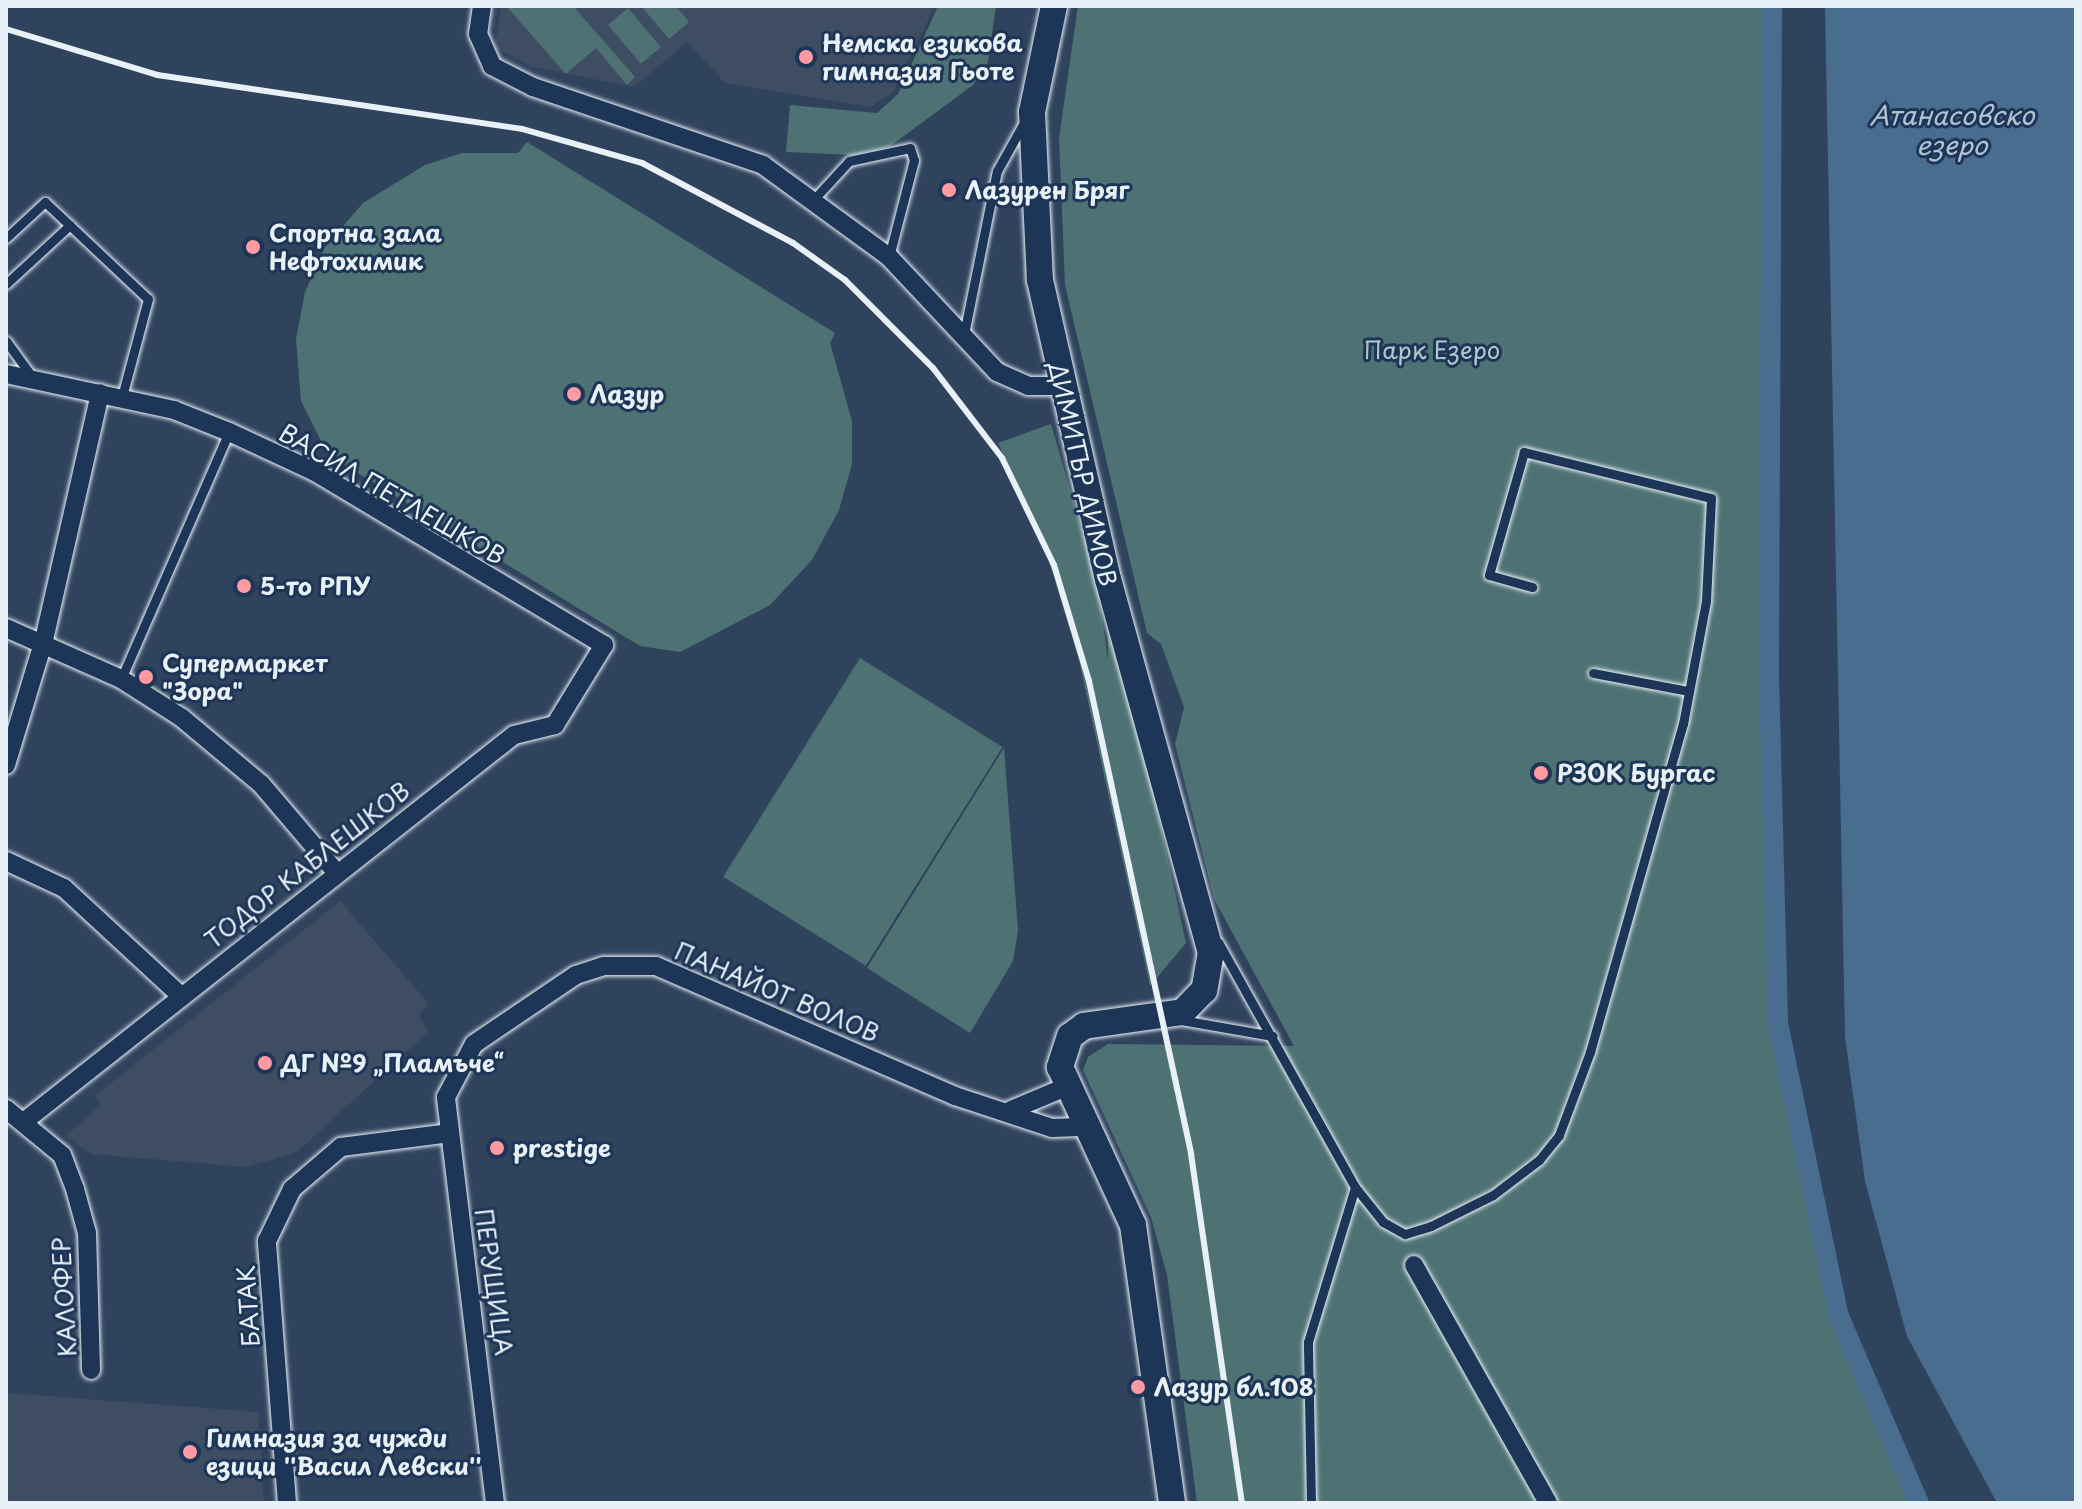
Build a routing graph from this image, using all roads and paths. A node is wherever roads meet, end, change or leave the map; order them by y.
1 (482, 6) edge
2 (1054, 6) edge
3 (1032, 112) junction
4 (815, 198) junction
5 (70, 225) junction
6 (6, 238) edge
7 (889, 257) junction
8 (6, 284) edge
9 (964, 334) junction
10 (6, 341) edge
11 (6, 374) edge
12 (33, 378) junction
13 (1060, 386) junction
14 (100, 393) junction
15 (122, 397) junction
16 (229, 432) junction
17 (1532, 587) dead end
18 (6, 628) edge
19 (44, 640) junction
20 (604, 645) joint
21 (1593, 673) dead end
22 (121, 679) junction
23 (1688, 691) junction
24 (6, 765) edge
25 (6, 861) edge
26 (335, 871) junction
27 (1200, 934) junction
28 (181, 996) junction
29 (1162, 1015) junction
30 (1273, 1036) junction
31 (456, 1070) joint
32 (1066, 1087) junction
33 (6, 1109) edge
34 (1011, 1110) junction
35 (26, 1120) junction
36 (1086, 1127) junction
37 (450, 1133) junction
38 (1355, 1187) junction
39 (1414, 1265) dead end
40 (91, 1370) dead end
41 (287, 1503) edge
42 (495, 1503) edge
43 (1172, 1503) edge
44 (1311, 1503) edge
45 (1548, 1503) edge

1 - 4 street
2 - 3 main road, ДИМИТЪР ДИМОВ
3 - 9 lane
3 - 13 main road, ДИМИТЪР ДИМОВ
4 - 7 street
4 - 7 lane
5 - 6 lane
5 - 8 lane
5 - 15 lane
7 - 9 street
9 - 13 street
10 - 12 lane
11 - 12 street, ВАСИЛ ПЕТЛЕШКОВ
12 - 14 street, ВАСИЛ ПЕТЛЕШКОВ
13 - 27 main road, ДИМИТЪР ДИМОВ
14 - 15 street, ВАСИЛ ПЕТЛЕШКОВ
14 - 19 street
15 - 16 street, ВАСИЛ ПЕТЛЕШКОВ
16 - 20 street, ВАСИЛ ПЕТЛЕШКОВ
16 - 22 lane
17 - 23 lane
18 - 19 street
19 - 22 street
19 - 24 street
20 - 26 street, ТОДОР КАБЛЕШКОВ
21 - 23 lane
22 - 26 street
23 - 38 lane
25 - 28 street
26 - 28 street, ТОДОР КАБЛЕШКОВ
27 - 29 main road, ДИМИТЪР ДИМОВ
27 - 30 lane
28 - 35 street, ТОДОР КАБЛЕШКОВ
29 - 30 lane
29 - 32 main road
30 - 38 lane
31 - 34 street, ПАНАЙОТ ВОЛОВ
31 - 37 street, ПЕРУЩИЦА
32 - 34 street
32 - 36 main road
33 - 35 street, КАЛОФЕР
34 - 36 street, ПАНАЙОТ ВОЛОВ
35 - 40 street, КАЛОФЕР
36 - 43 main road
37 - 41 street, БАТАК
37 - 42 street, ПЕРУЩИЦА
38 - 44 lane
39 - 45 street

